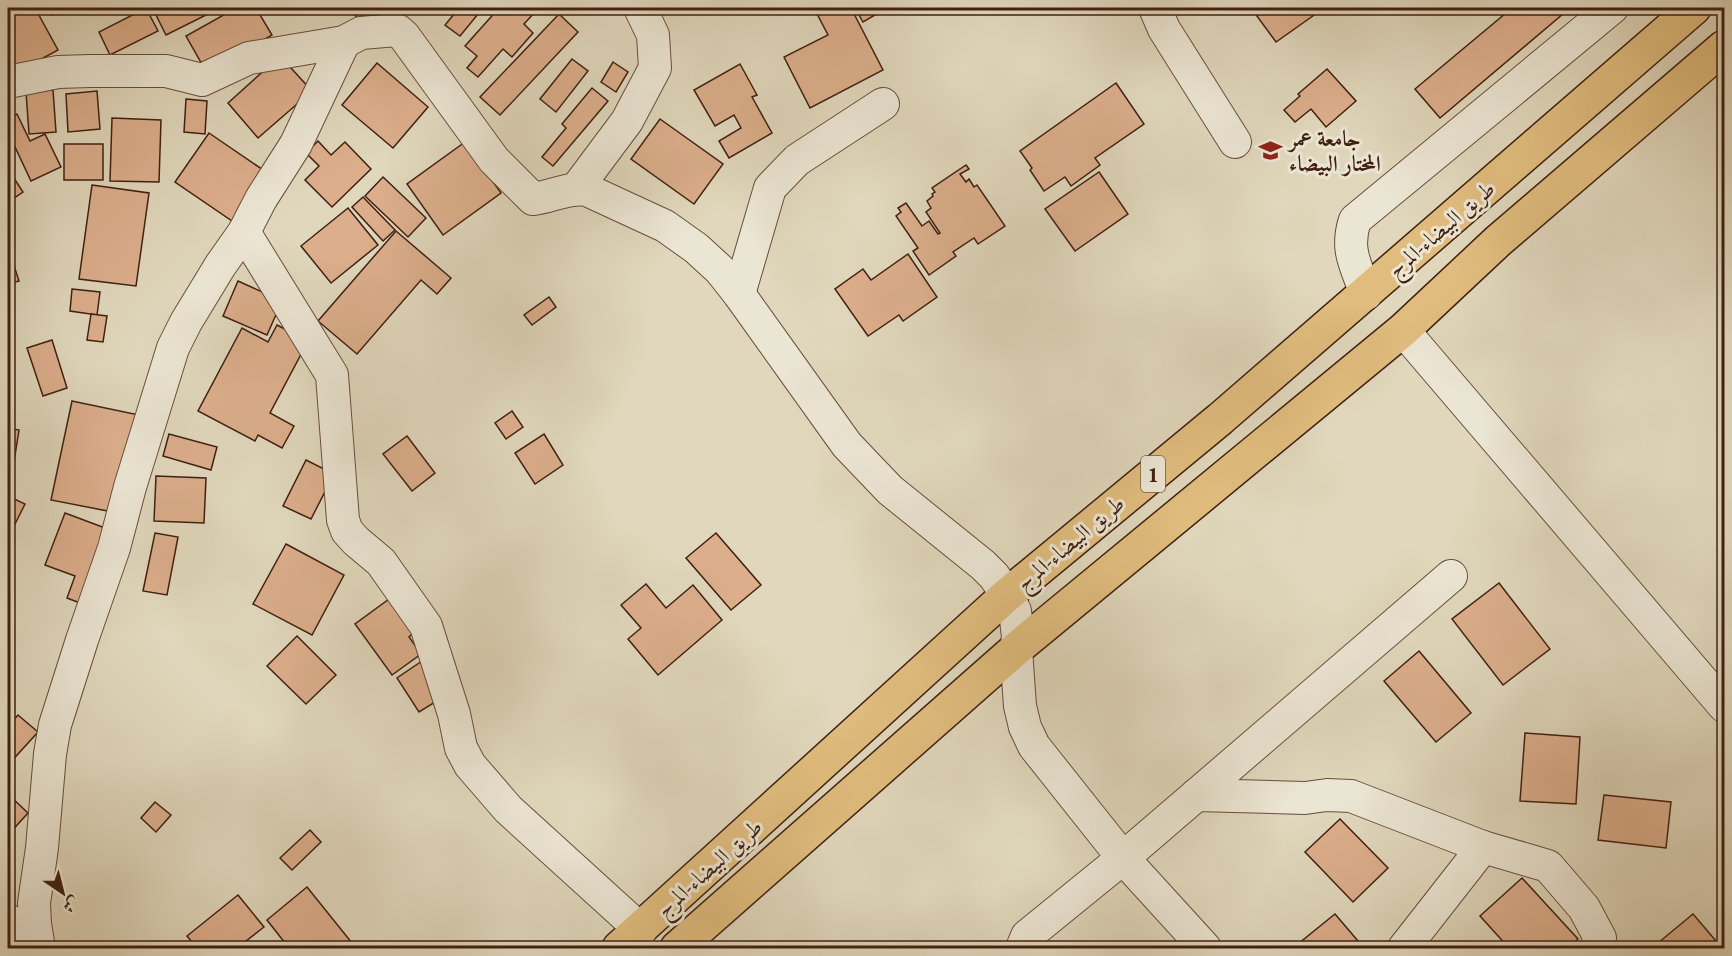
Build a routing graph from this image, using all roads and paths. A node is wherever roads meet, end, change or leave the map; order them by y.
1 (640, 8) edge
2 (1155, 8) edge
3 (1612, 8) edge
4 (1694, 8) edge
5 (401, 19) edge
6 (344, 42) junction
7 (1725, 47) edge
8 (8, 82) edge
9 (883, 104) dead end
10 (1234, 142) dead end
11 (578, 188) junction
12 (244, 232) junction
13 (739, 294) junction
14 (1366, 294) junction
15 (1403, 330) junction
16 (1451, 576) dead end
17 (1007, 595) junction
18 (1016, 649) junction
19 (1725, 706) edge
20 (1196, 795) junction
21 (1483, 847) junction
22 (1123, 858) junction
23 (8, 920) edge
24 (630, 939) edge
25 (28, 948) edge
26 (39, 948) edge
27 (676, 948) edge
28 (1023, 948) edge
29 (1205, 948) edge
30 (1404, 948) edge
31 (1596, 948) edge

1 - 11 street
2 - 10 street
3 - 14 street
4 - 14 highway, طريق البيضاء-المرج / 1
5 - 6 street
5 - 11 street
6 - 8 street
6 - 12 street
7 - 15 highway, طريق البيضاء-المرج / 1
9 - 13 street
11 - 13 street
12 - 24 street
12 - 26 street
13 - 17 street
14 - 17 highway, طريق البيضاء-المرج / 1
15 - 18 highway, طريق البيضاء-المرج / 1
15 - 19 street
16 - 20 street
17 - 18 street
17 - 24 highway, طريق البيضاء-المرج / 1
18 - 22 street
18 - 27 highway, طريق البيضاء-المرج / 1
20 - 21 street
20 - 22 street
21 - 30 street
21 - 31 street
22 - 28 street
22 - 29 street
23 - 25 street

